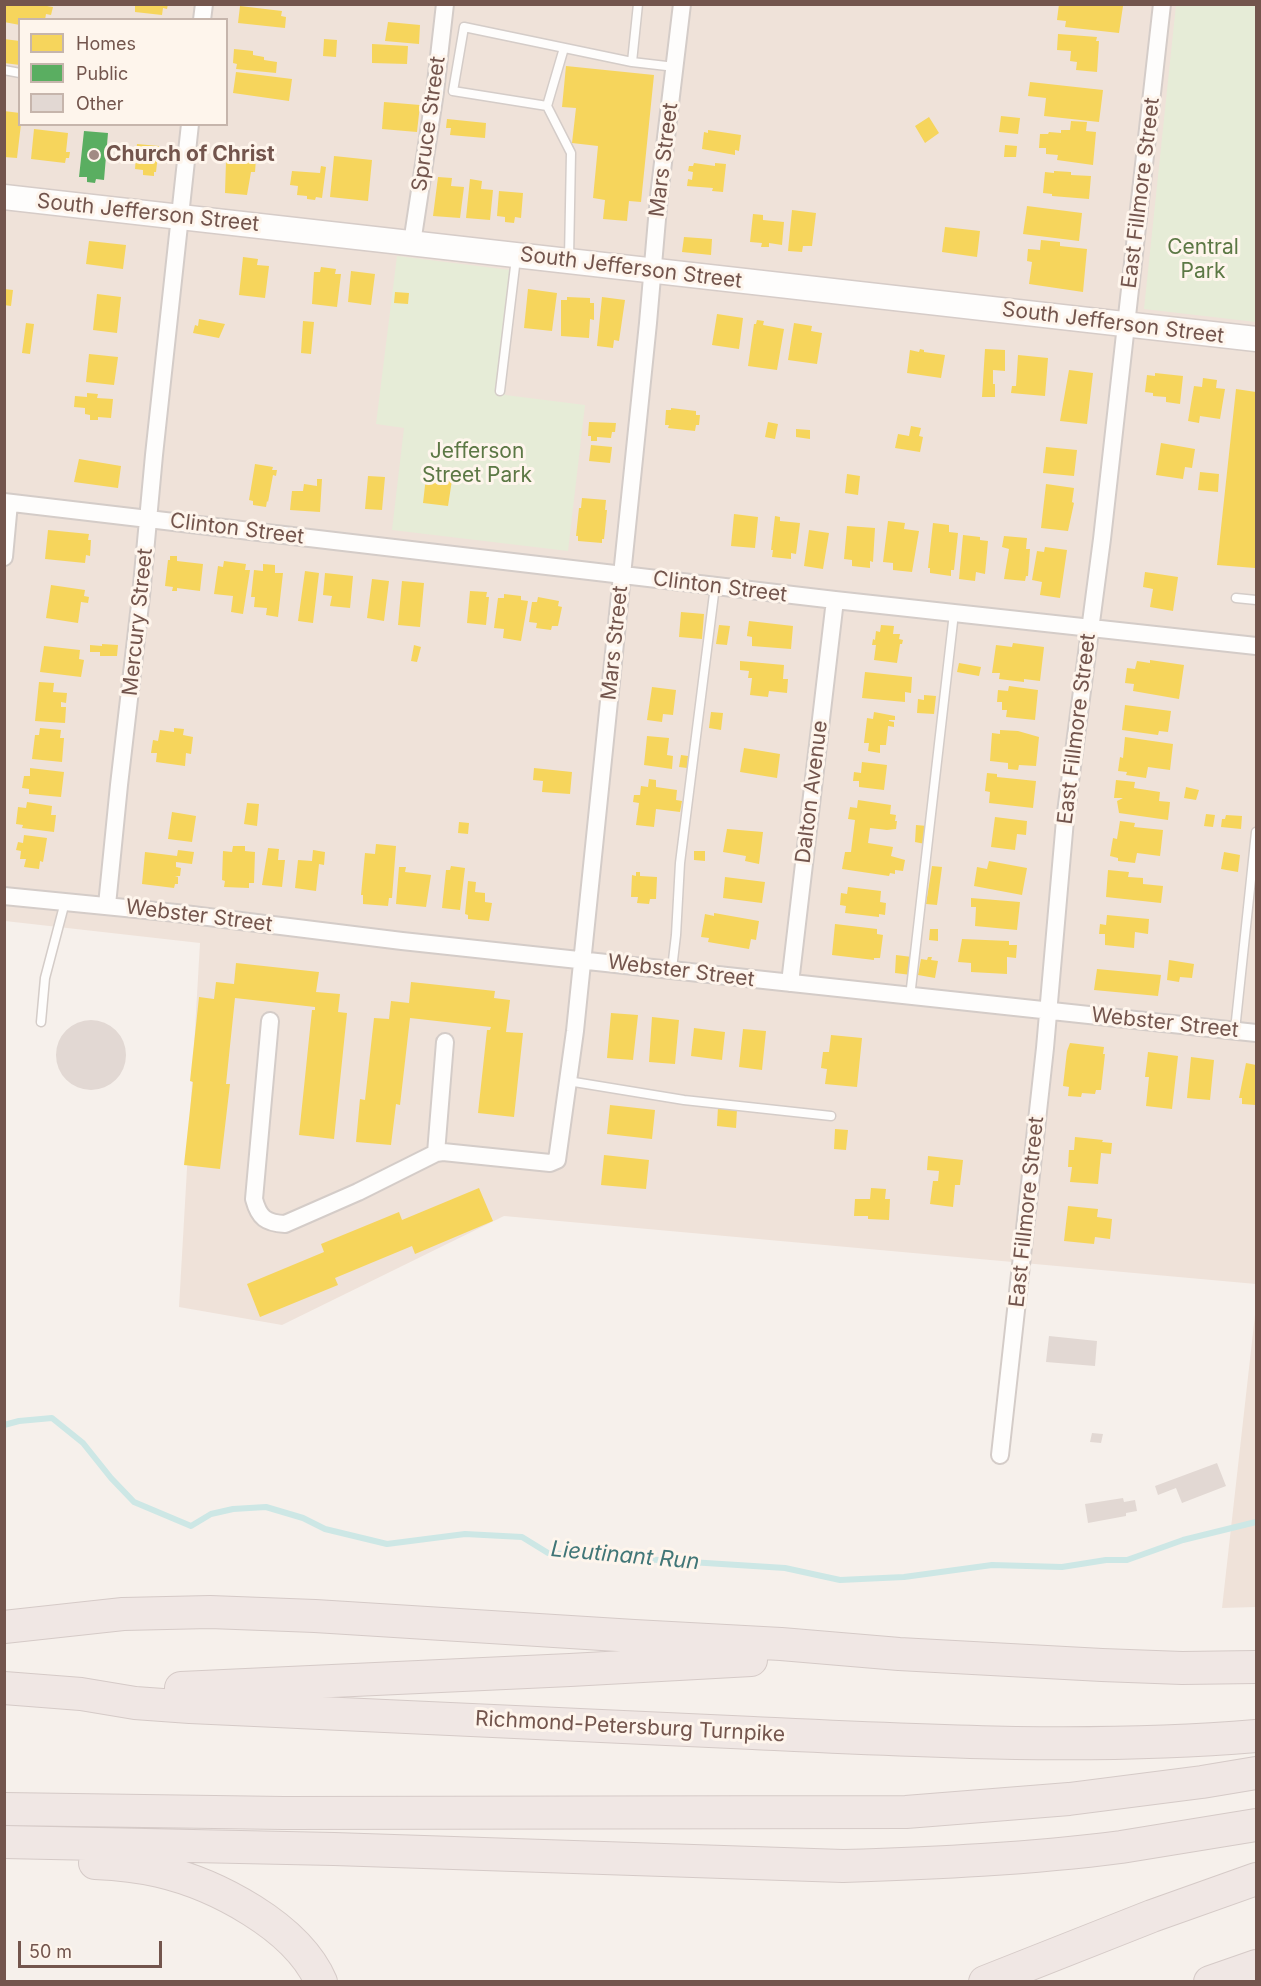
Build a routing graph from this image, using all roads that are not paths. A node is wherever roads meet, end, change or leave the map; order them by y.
1 (445, 4) edge
2 (638, 4) edge
3 (682, 4) edge
4 (1162, 4) edge
5 (564, 48) junction
6 (632, 62) junction
7 (675, 67) junction
8 (547, 106) junction
9 (190, 126) edge
10 (4, 197) edge
11 (180, 217) junction
12 (412, 243) junction
13 (516, 255) junction
14 (568, 261) junction
15 (652, 271) junction
16 (1125, 324) junction
17 (1257, 339) edge
18 (500, 391) dead end
19 (7, 503) edge
20 (148, 519) junction
21 (4, 557) edge
22 (622, 575) junction
23 (715, 586) junction
24 (1236, 598) dead end
25 (835, 600) junction
26 (1257, 600) edge
27 (954, 613) junction
28 (1090, 627) junction
29 (1257, 646) edge
30 (1257, 832) edge
31 (4, 896) edge
32 (65, 901) junction
33 (107, 905) junction
34 (582, 959) junction
35 (672, 969) junction
36 (790, 983) junction
37 (910, 997) junction
38 (1048, 1010) junction
39 (270, 1020) dead end
40 (41, 1022) dead end
41 (1235, 1030) junction
42 (1257, 1033) edge
43 (445, 1042) dead end
44 (568, 1081) junction
45 (831, 1116) dead end
46 (436, 1153) junction
47 (1000, 1455) dead end
48 (4, 1627) edge
49 (899, 1654) junction
50 (1257, 1667) edge
51 (4, 1686) edge
52 (1257, 1736) edge
53 (1257, 1773) edge
54 (4, 1809) edge
55 (1257, 1825) edge
56 (4, 1842) edge
57 (4, 1856) edge
58 (1257, 1879) edge
59 (1257, 1966) edge
60 (321, 1982) edge
61 (985, 1982) edge
62 (1210, 1982) edge

1 - 12 street, Spruce Street
2 - 6 lane
3 - 7 street, Mars Street
4 - 16 street, East Fillmore Street
5 - 6 lane
5 - 8 lane
5 - 8 lane
6 - 7 lane
7 - 15 street, Mars Street
8 - 14 lane
9 - 11 street, Mercury Street
10 - 11 street, South Jefferson Street
11 - 12 street, South Jefferson Street
11 - 20 street, Mercury Street
12 - 13 street, South Jefferson Street
13 - 14 street, South Jefferson Street
13 - 18 lane
14 - 15 street, South Jefferson Street
15 - 16 street, South Jefferson Street
15 - 22 street, Mars Street
16 - 17 street, South Jefferson Street
16 - 28 street, East Fillmore Street
19 - 20 street, Clinton Street
19 - 21 street
20 - 22 street, Clinton Street
20 - 33 street, Mercury Street
22 - 23 street, Clinton Street
22 - 34 street, Mars Street
23 - 25 street, Clinton Street
23 - 35 lane
24 - 26 lane
25 - 27 street, Clinton Street
25 - 36 street, Dalton Avenue
27 - 28 street, Clinton Street
27 - 37 lane
28 - 29 street, Clinton Street
28 - 38 street, East Fillmore Street
30 - 41 lane
31 - 32 street, Webster Street
32 - 33 street, Webster Street
32 - 40 lane
33 - 34 street, Webster Street
34 - 35 street, Webster Street
34 - 44 street, Mars Street
35 - 36 street, Webster Street
36 - 37 street, Webster Street
37 - 38 street, Webster Street
38 - 41 street, Webster Street
38 - 47 street, East Fillmore Street
39 - 46 street
41 - 42 street, Webster Street
43 - 46 street
44 - 45 lane
44 - 46 street, Mars Street
48 - 49 highway
49 - 50 highway
49 - 51 highway
51 - 52 highway, Richmond-Petersburg Turnpike
53 - 54 highway
55 - 56 highway
57 - 60 highway
58 - 61 highway
59 - 62 highway

